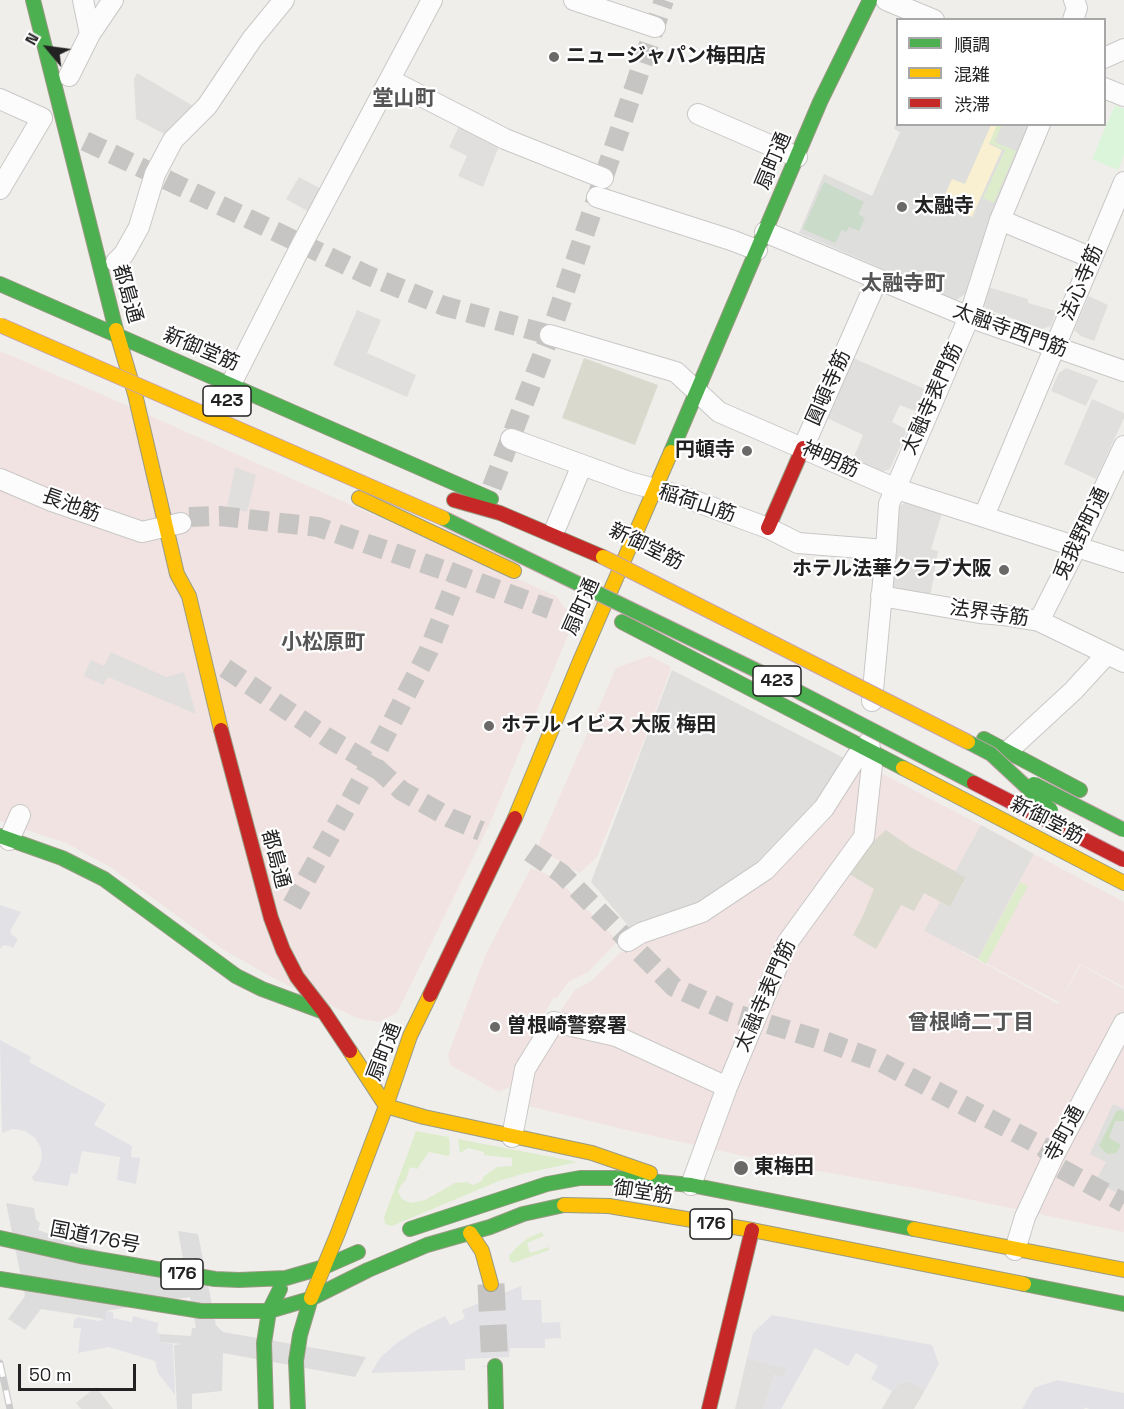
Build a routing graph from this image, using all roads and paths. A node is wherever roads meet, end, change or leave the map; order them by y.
1 (33, 0) edge
2 (82, 0) edge
3 (113, 0) edge
4 (284, 0) edge
5 (432, 0) edge
6 (574, 0) edge
7 (870, 0) edge
8 (886, 0) edge
9 (1074, 0) edge
10 (929, 18) edge
11 (1074, 18) edge
12 (655, 27) dead end
13 (90, 34) junction
14 (1124, 49) edge
15 (64, 54) dead end
16 (1106, 57) edge
17 (390, 80) junction
18 (71, 81) joint
19 (1106, 88) edge
20 (1124, 96) edge
21 (0, 99) edge
22 (70, 111) junction
23 (698, 114) dead end
24 (42, 118) junction
25 (1039, 126) edge
26 (797, 157) junction
27 (603, 178) dead end
28 (1124, 182) edge
29 (0, 189) edge
30 (597, 197) dead end
31 (1000, 220) junction
32 (765, 232) junction
33 (757, 250) junction
34 (1092, 258) junction
35 (115, 261) dead end
36 (877, 280) junction
37 (0, 284) edge
38 (969, 317) junction
39 (130, 322) dead end
40 (0, 325) edge
41 (118, 334) junction
42 (550, 335) tunnel mouth
43 (138, 344) junction
44 (1054, 347) junction
45 (109, 350) dead end
46 (55, 364) dead end
47 (144, 367) junction
48 (1124, 371) edge
49 (231, 384) junction
50 (697, 391) junction
51 (135, 394) junction
52 (155, 407) junction
53 (511, 439) dead end
54 (1124, 446) edge
55 (803, 448) junction
56 (582, 465) junction
57 (316, 478) dead end
58 (0, 479) edge
59 (894, 488) junction
60 (655, 490) junction
61 (347, 492) dead end
62 (448, 498) junction
63 (426, 510) junction
64 (984, 516) junction
65 (177, 524) junction
66 (556, 527) junction
67 (498, 528) dead end
68 (768, 528) junction
69 (1077, 546) junction
70 (886, 550) junction
71 (626, 558) junction
72 (1124, 562) edge
73 (192, 570) dead end
74 (602, 577) dead end
75 (531, 579) dead end
76 (623, 588) dead end
77 (189, 596) junction
78 (881, 596) junction
79 (596, 609) junction
80 (1039, 621) junction
81 (741, 647) dead end
82 (1115, 658) edge
83 (873, 683) junction
84 (858, 707) dead end
85 (1008, 751) junction
86 (863, 753) junction
87 (996, 778) dead end
88 (1095, 799) dead end
89 (20, 815) dead end
90 (1124, 830) edge
91 (5, 838) edge
92 (1124, 843) edge
93 (1124, 860) edge
94 (1124, 873) edge
95 (1124, 883) edge
96 (628, 941) dead end
97 (324, 1012) junction
98 (1124, 1023) edge
99 (727, 1087) junction
100 (386, 1106) junction
101 (512, 1137) junction
102 (683, 1183) junction
103 (752, 1230) junction
104 (338, 1233) junction
105 (400, 1233) dead end
106 (471, 1233) junction
107 (0, 1238) edge
108 (370, 1246) dead end
109 (1015, 1250) junction
110 (324, 1267) junction
111 (1124, 1270) edge
112 (286, 1278) junction
113 (0, 1279) edge
114 (491, 1284) tunnel mouth
115 (310, 1299) junction
116 (1124, 1305) edge
117 (269, 1311) junction
118 (495, 1366) tunnel mouth
119 (266, 1409) edge
120 (298, 1409) edge
121 (496, 1409) edge
122 (709, 1409) edge

1 - 22 main road, 都島通
2 - 13 street
3 - 13 street
4 - 35 street
5 - 17 street
6 - 12 street
7 - 26 main road, 扇町通
8 - 10 street
9 - 11 street
13 - 18 street
14 - 16 street
15 - 18 main road
17 - 27 street
17 - 49 street
19 - 20 street
21 - 24 street
22 - 24 street
22 - 41 main road, 都島通
23 - 26 street
24 - 29 street
25 - 31 street, 太融寺表門筋
26 - 32 main road, 扇町通
28 - 34 street, 法心寺筋
30 - 33 street
31 - 34 street
31 - 38 street, 太融寺表門筋
32 - 33 main road, 扇町通
32 - 36 street, 太融寺西門筋
33 - 50 main road, 扇町通
34 - 44 street, 法心寺筋
36 - 38 street, 太融寺西門筋
36 - 55 street, 圓頓寺筋
37 - 41 main road, 新御堂筋
38 - 44 street, 太融寺西門筋
38 - 59 street, 太融寺表門筋
39 - 43 main road, 都島通
40 - 63 main road, 423, bridge
41 - 43 main road, 新御堂筋
41 - 51 main road, 都島通
42 - 50 street, 神明筋
43 - 47 main road, 都島通
43 - 49 main road, 新御堂筋
44 - 48 street, 太融寺西門筋
44 - 64 street, 法心寺筋
45 - 47 main road, 新御堂筋
46 - 51 main road
47 - 52 main road, 都島通
49 - 66 main road, 新御堂筋
50 - 55 street, 神明筋
50 - 60 main road, 扇町通
51 - 52 main road
51 - 65 main road, 都島通
52 - 57 main road
53 - 56 street, 稲荷山筋
54 - 69 street, 兎我野町通
55 - 59 street, 神明筋
55 - 68 main road, 圓頓寺筋
56 - 60 street, 稲荷山筋
56 - 66 street
58 - 65 street, 長池筋
59 - 64 street, 神明筋
59 - 70 street, 太融寺表門筋
60 - 68 street, 稲荷山筋
60 - 71 main road, 扇町通
61 - 75 main road
62 - 67 main road
62 - 90 main road, 423, bridge
62 - 94 main road, 423, bridge
63 - 93 main road, 423, bridge
63 - 94 main road, 423, bridge
64 - 69 street, 神明筋
65 - 77 main road, 都島通
66 - 71 main road, 新御堂筋
68 - 70 street, 稲荷山筋
69 - 72 street, 神明筋
69 - 80 street, 兎我野町通
70 - 78 street, 太融寺表門筋
71 - 79 main road, 扇町通
71 - 83 main road, 新御堂筋
73 - 77 main road, 都島通
74 - 76 main road
77 - 97 main road, 都島通
78 - 80 street, 法界寺筋
78 - 83 street, 太融寺表門筋
79 - 86 main road, 新御堂筋
79 - 100 main road, 扇町通
80 - 82 street, 法界寺筋
81 - 84 main road, 423
82 - 85 street
83 - 85 main road, 新御堂筋
83 - 86 street, 太融寺表門筋
85 - 88 main road, 新御堂筋
86 - 95 main road, 新御堂筋
86 - 96 street
86 - 99 street, 太融寺表門筋
87 - 92 main road, bridge
89 - 91 street
91 - 97 main road
97 - 100 main road, 都島通
98 - 109 street, 寺町通
99 - 101 street
99 - 102 street, 太融寺表門筋
100 - 101 main road
100 - 104 main road, 扇町通
101 - 102 main road
102 - 105 main road, 御堂筋 / 176
102 - 109 main road, 御堂筋 / 176
103 - 106 main road, 御堂筋 / 176
103 - 116 main road, 御堂筋 / 176
103 - 122 main road
104 - 110 main road, 扇町通
104 - 112 main road
106 - 114 main road
106 - 115 main road, 御堂筋 / 176
107 - 112 main road, 国道176号 / 176
108 - 110 main road, 176
109 - 111 main road, 御堂筋 / 176
110 - 112 main road, 国道176号 / 176
110 - 115 main road, 扇町通
112 - 117 main road
113 - 117 main road, 176
115 - 117 main road, 176
115 - 120 main road, 扇町通
117 - 119 main road
118 - 121 main road

